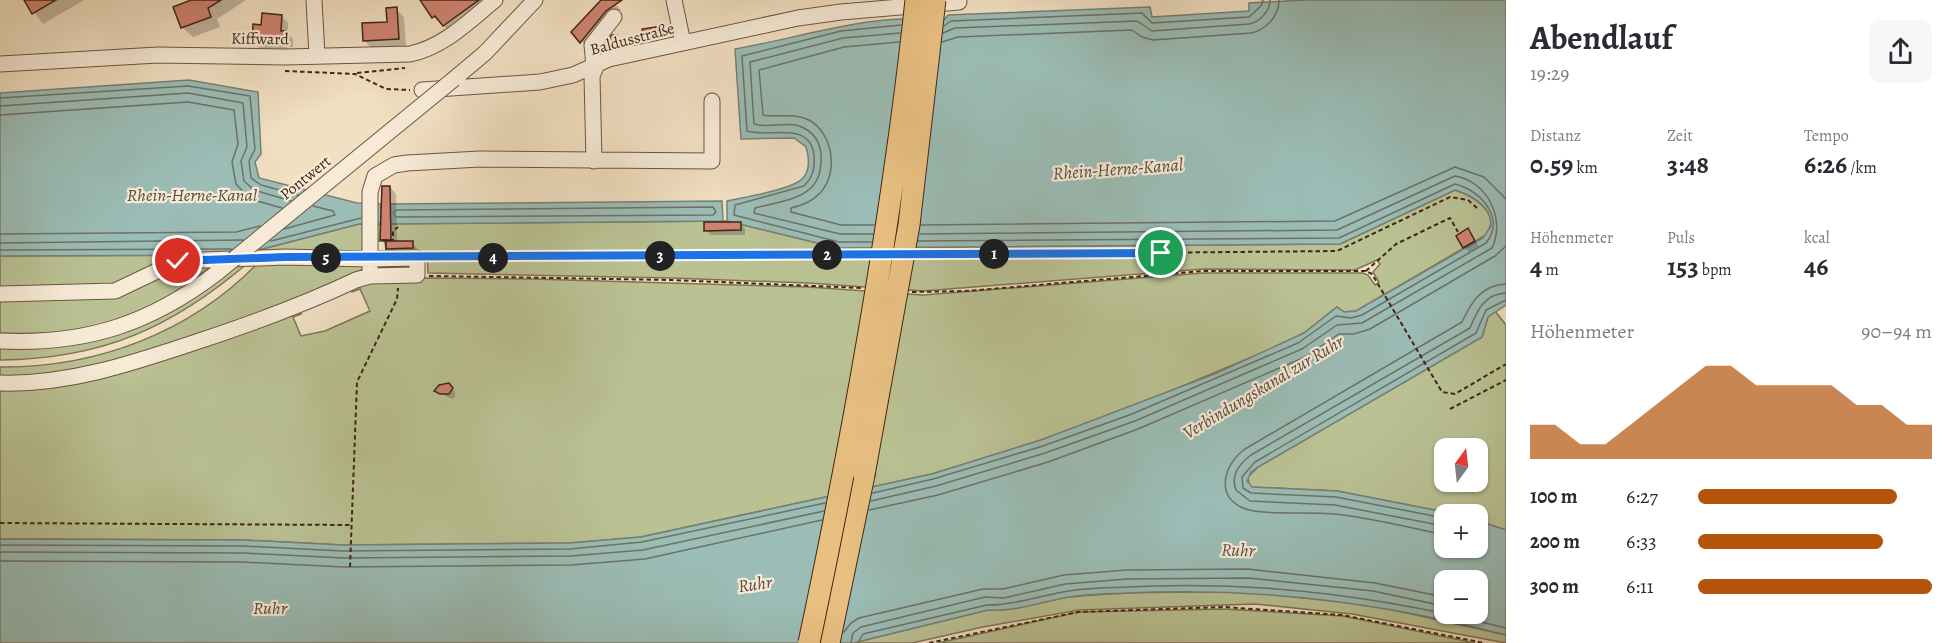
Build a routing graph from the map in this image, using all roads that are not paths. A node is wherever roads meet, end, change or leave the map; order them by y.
1 (314, 0) edge
2 (495, 0) edge
3 (535, 0) edge
4 (674, 0) edge
5 (916, 0) edge
6 (935, 0) edge
7 (959, 2) dead end
8 (614, 17) dead end
9 (683, 43) junction
10 (317, 56) junction
11 (3, 64) edge
12 (595, 65) junction
13 (422, 90) road end
14 (712, 101) dead end
15 (594, 161) junction
16 (370, 259) junction
17 (370, 276) junction
18 (0, 294) edge
19 (0, 341) edge
20 (0, 383) edge
21 (809, 643) edge
22 (829, 643) edge

1 - 10 street
2 - 10 street, Kiffward
3 - 19 street, Pontwert, bridge
4 - 9 street
5 - 21 highway, bridge
6 - 22 highway, bridge
7 - 9 street, Baldusstraße
8 - 12 street
9 - 12 street, Baldusstraße
10 - 11 street, Kiffward
12 - 13 street, Baldusstraße
12 - 15 street
14 - 15 street
15 - 16 street
16 - 17 street
16 - 17 street
16 - 18 street
17 - 20 street

